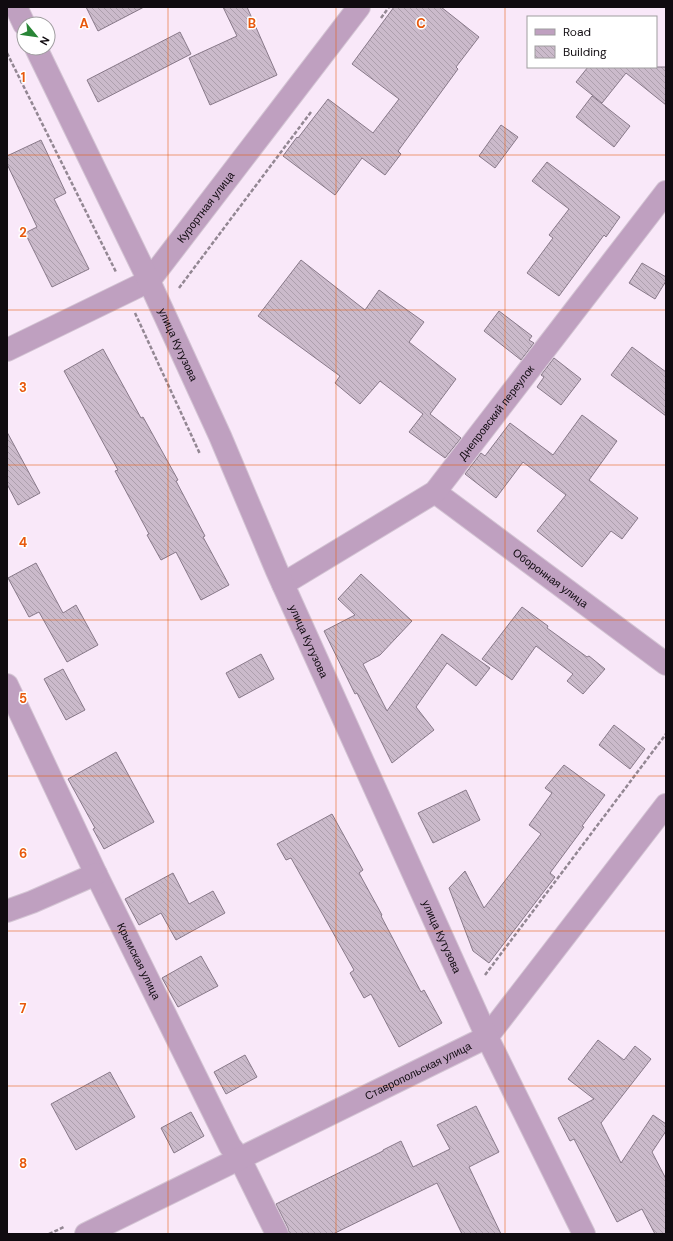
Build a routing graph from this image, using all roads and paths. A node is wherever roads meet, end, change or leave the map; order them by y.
1 (359, 7) edge
2 (389, 7) edge
3 (380, 20) dead end
4 (7, 53) edge
5 (40, 56) edge
6 (314, 108) dead end
7 (666, 192) edge
8 (191, 272) dead end
9 (149, 281) junction
10 (126, 292) junction
11 (160, 304) junction
12 (7, 350) edge
13 (201, 457) dead end
14 (435, 492) junction
15 (283, 584) junction
16 (666, 664) edge
17 (9, 697) edge
18 (666, 734) edge
19 (666, 804) edge
20 (96, 874) junction
21 (7, 911) edge
22 (469, 998) junction
23 (487, 1037) junction
24 (240, 1159) junction
25 (86, 1234) edge
26 (277, 1234) edge
27 (584, 1234) edge

1 - 9 street, Курортная улица
2 - 3 path
4 - 10 path
5 - 9 street, улица Кутузова
6 - 8 path
7 - 14 street, Днепровский переулок
9 - 10 street, Курортная улица
9 - 11 street, улица Кутузова
10 - 12 street, Курортная улица
11 - 13 path
11 - 15 street, улица Кутузова
14 - 15 street, Днепровский переулок
14 - 16 street, Оборонная улица
15 - 22 street, улица Кутузова
17 - 20 street, Крымская улица
18 - 22 path
19 - 23 street, Ставропольская улица
20 - 21 street
20 - 24 street, Крымская улица
22 - 23 street, улица Кутузова
23 - 24 street, Ставропольская улица
23 - 27 street, улица Кутузова
24 - 25 street, Ставропольская улица
24 - 26 street, Крымская улица

